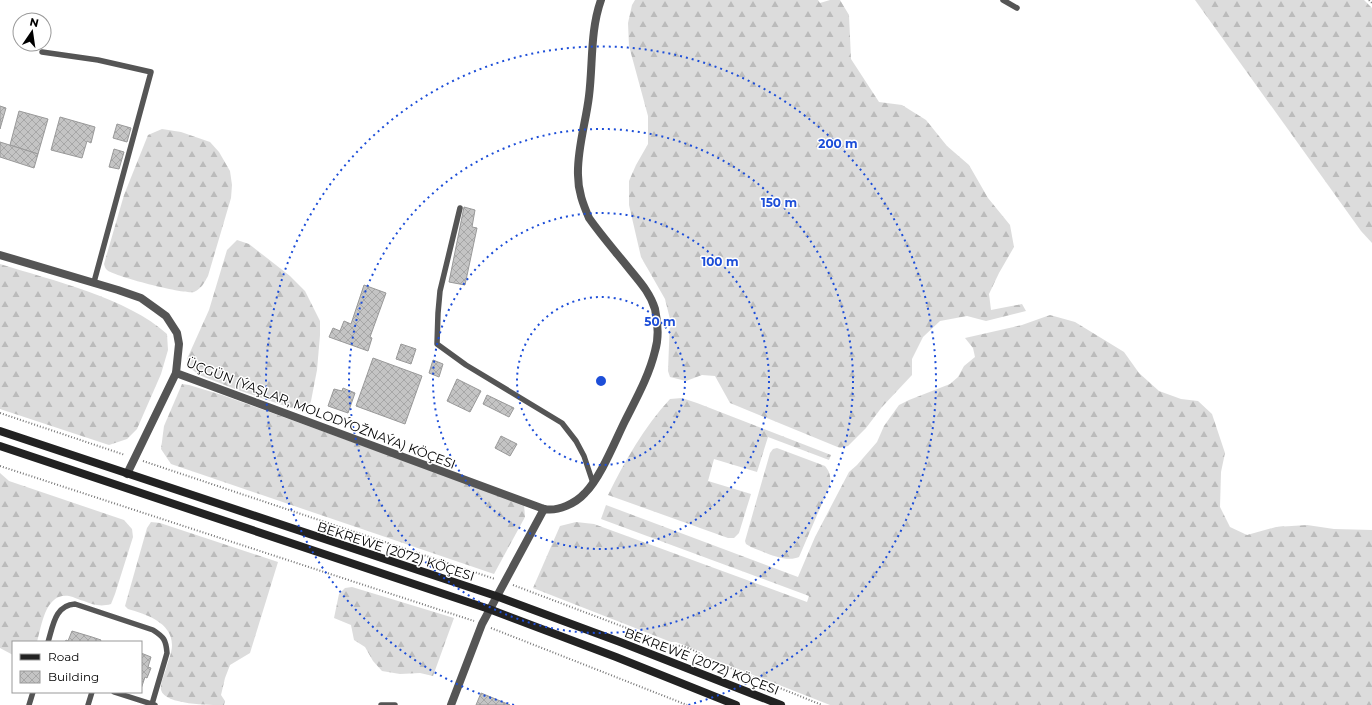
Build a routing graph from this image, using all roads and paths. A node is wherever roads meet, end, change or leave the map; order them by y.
1 (601, 0) edge
2 (1003, 0) edge
3 (1369, 0) edge
4 (1372, 3) edge
5 (1018, 8) dead end
6 (42, 52) dead end
7 (460, 208) dead end
8 (0, 255) edge
9 (94, 282) junction
10 (176, 373) junction
11 (0, 413) edge
12 (0, 431) edge
13 (0, 446) edge
14 (135, 458) junction
15 (0, 466) edge
16 (127, 474) junction
17 (593, 483) junction
18 (544, 509) junction
19 (504, 582) junction
20 (496, 596) junction
21 (489, 609) junction
22 (482, 624) junction
23 (48, 641) edge
24 (33, 693) edge
25 (92, 693) edge
26 (117, 693) edge
27 (29, 705) edge
28 (88, 705) edge
29 (154, 705) edge
30 (381, 705) edge
31 (395, 705) edge
32 (451, 705) edge
33 (687, 705) edge
34 (735, 705) edge
35 (781, 705) edge
36 (822, 705) edge

1 - 17 street
2 - 5 lane
3 - 4 path
6 - 9 lane
7 - 17 lane
8 - 9 street, ÜÇGÜN (ÝAŞLAR, MOLODÝOŽNAÝA) KÖÇESI
9 - 10 street, ÜÇGÜN (ÝAŞLAR, MOLODÝOŽNAÝA) KÖÇESI
10 - 14 street
10 - 18 street, ÜÇGÜN (ÝAŞLAR, MOLODÝOŽNAÝA) KÖÇESI
11 - 14 path
12 - 16 main road, BEKREWE (2072) KÖÇESI
13 - 21 main road, BEKREWE (2072) KÖÇESI
14 - 16 street
14 - 19 path
15 - 22 path
16 - 20 main road, BEKREWE (2072) KÖÇESI
17 - 18 street
18 - 19 street
19 - 20 street
19 - 36 path
20 - 21 street
20 - 35 main road, BEKREWE (2072) KÖÇESI
21 - 22 street
21 - 34 main road, BEKREWE (2072) KÖÇESI
22 - 32 street
22 - 33 path
23 - 29 lane
24 - 27 lane
25 - 28 lane
26 - 29 lane
30 - 31 lane

